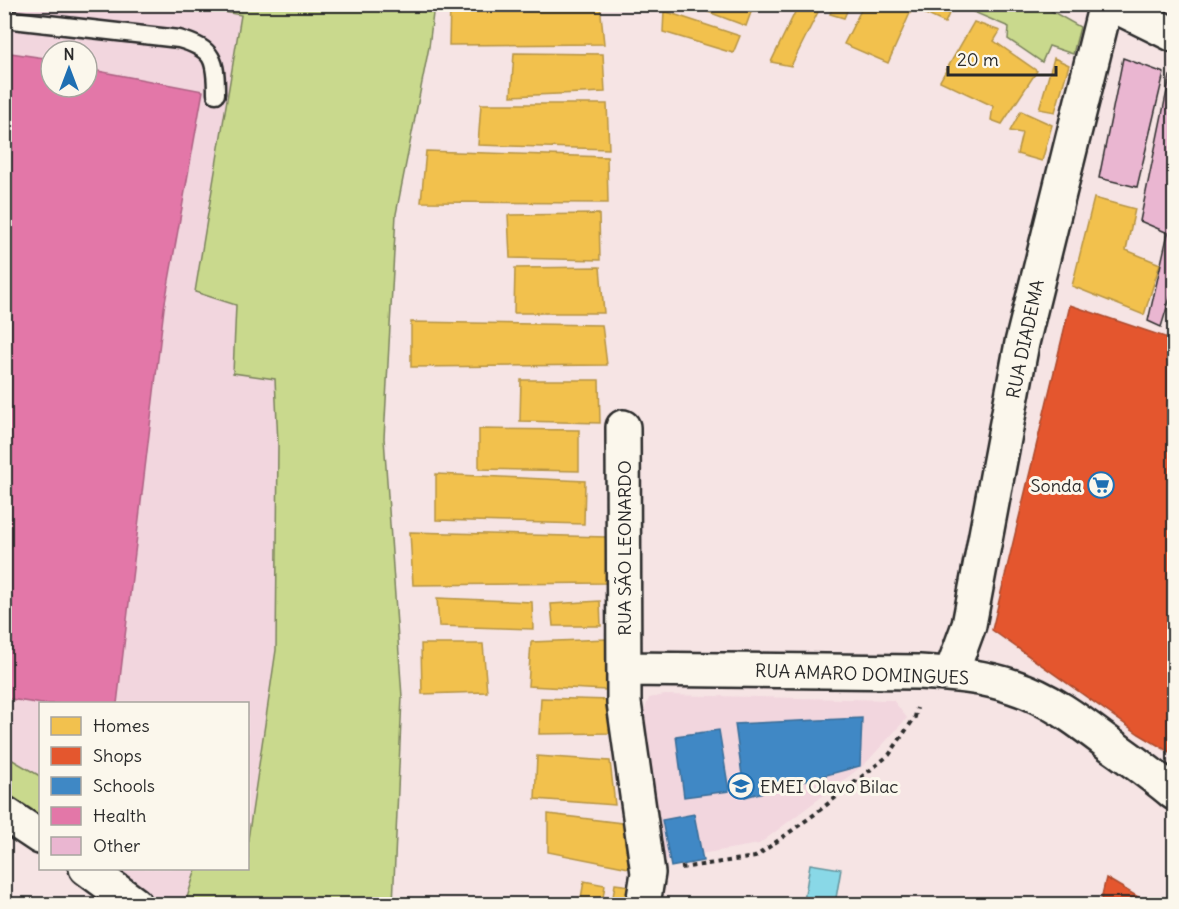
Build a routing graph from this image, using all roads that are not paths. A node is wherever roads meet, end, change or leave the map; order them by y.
1 (1106, 4) edge
2 (1111, 4) edge
3 (4, 19) edge
4 (1174, 35) edge
5 (216, 94) dead end
6 (623, 427) dead end
7 (624, 669) junction
8 (951, 674) junction
9 (1174, 793) edge
10 (4, 813) edge
11 (39, 836) edge
12 (89, 870) edge
13 (646, 889) edge
14 (135, 904) edge

1 - 8 street, RUA DIADEMA
2 - 4 street
3 - 5 lane
6 - 7 street, RUA SÃO LEONARDO
7 - 8 street, RUA AMARO DOMINGUES
7 - 13 street, RUA SÃO LEONARDO
8 - 9 street, RUA AMARO DOMINGUES
10 - 11 street
12 - 14 street

